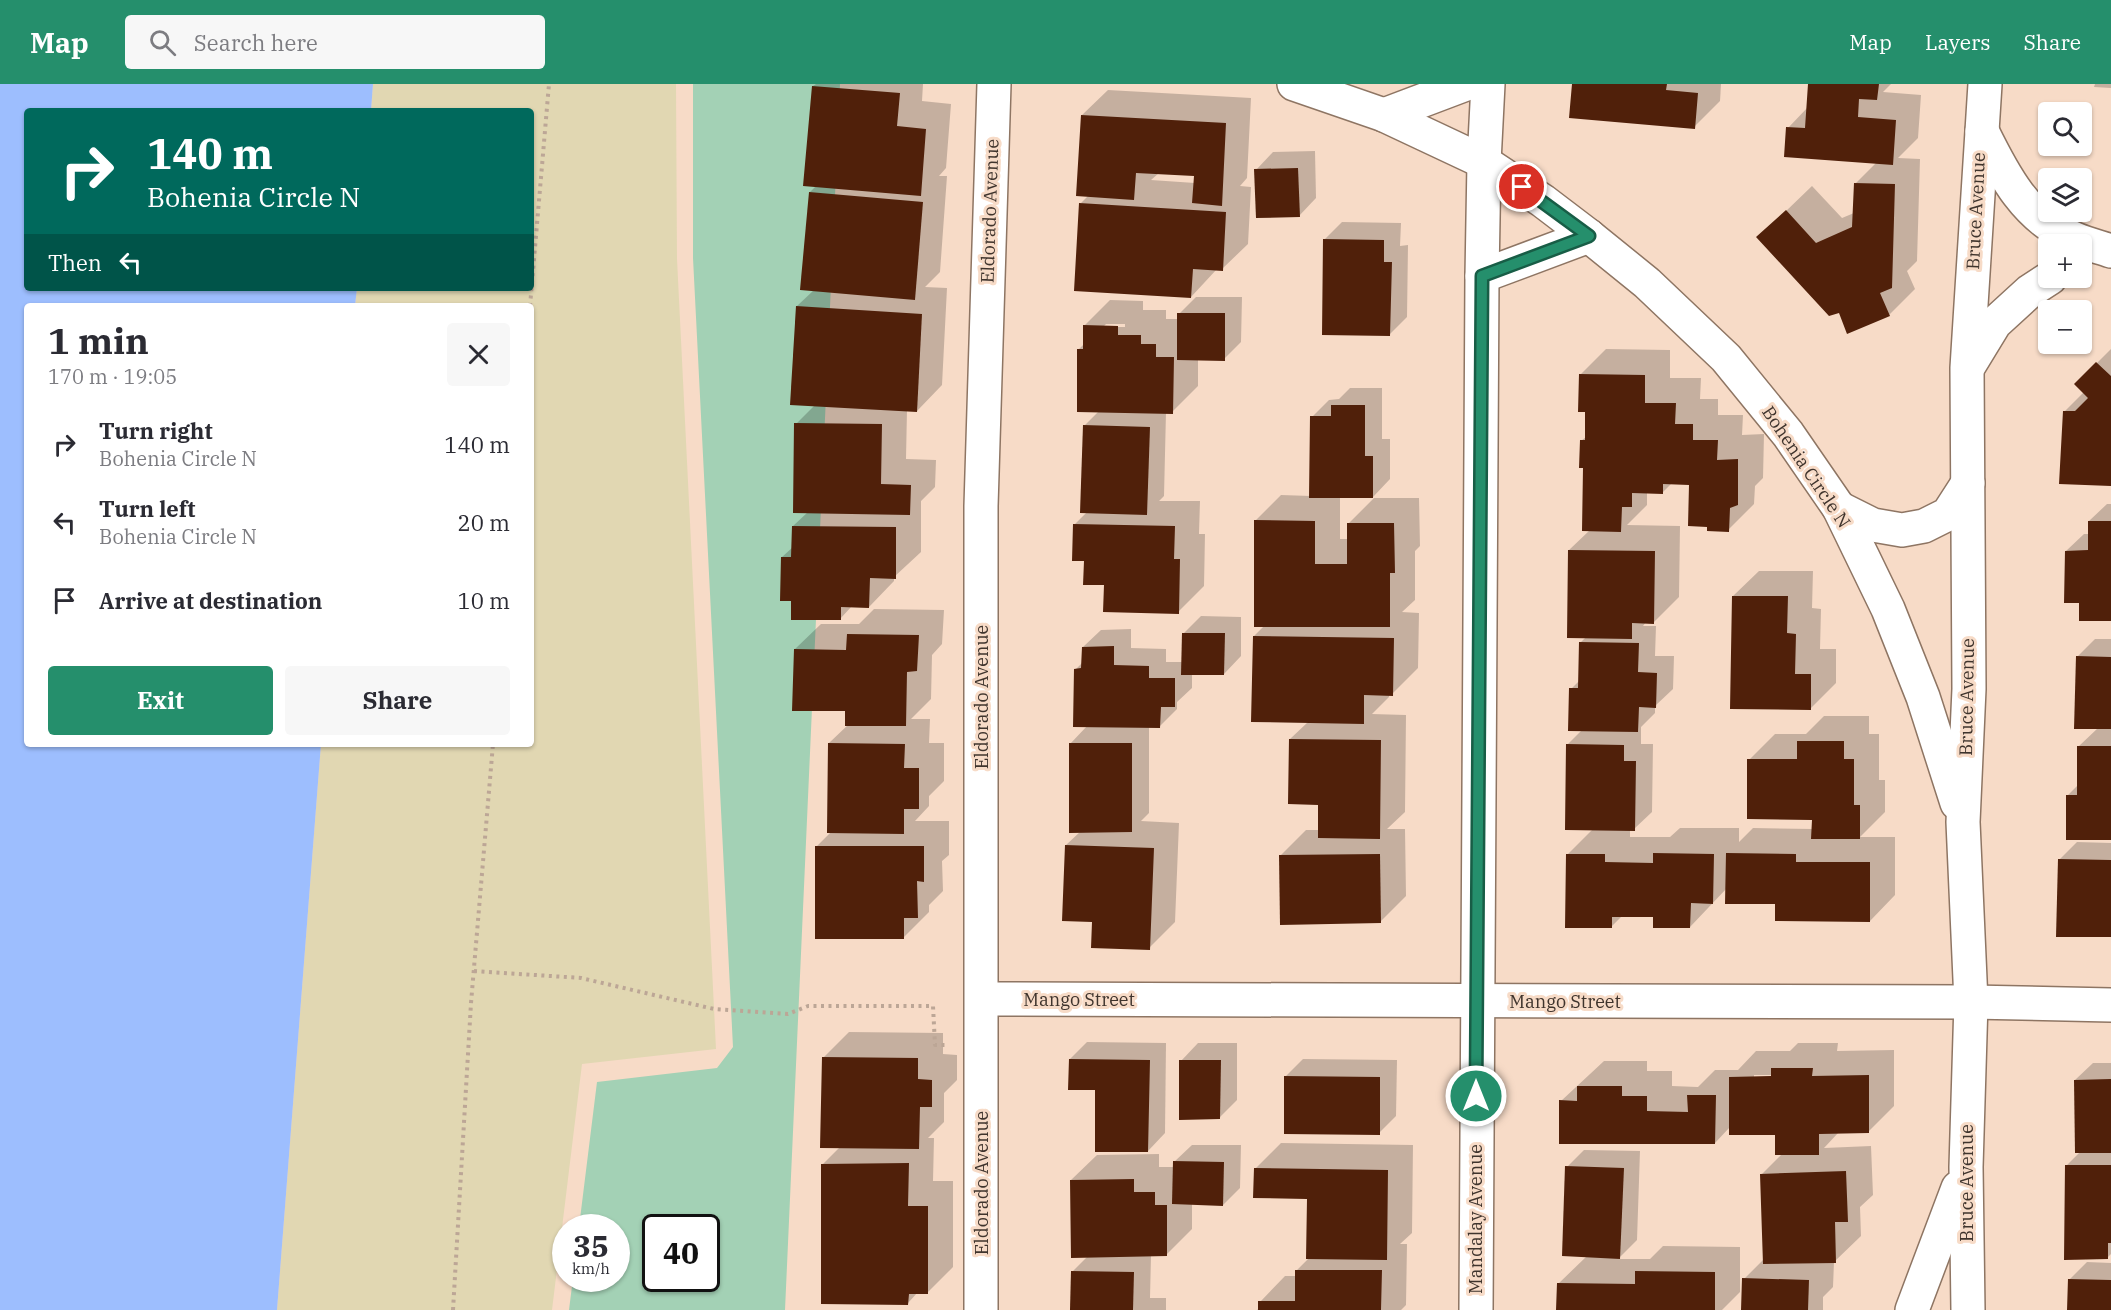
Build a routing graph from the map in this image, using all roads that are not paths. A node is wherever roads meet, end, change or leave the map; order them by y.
1 (994, 84) edge
2 (1294, 84) edge
3 (1466, 84) edge
4 (1488, 84) edge
5 (1984, 84) edge
6 (1384, 115) junction
7 (1981, 128) junction
8 (1484, 162) junction
9 (1589, 236) junction
10 (2111, 252) edge
11 (2092, 259) edge
12 (1482, 276) junction
13 (2038, 286) edge
14 (1967, 368) junction
15 (1968, 483) junction
16 (1839, 508) junction
17 (1963, 822) junction
18 (982, 999) junction
19 (1476, 1001) junction
20 (1971, 1002) junction
21 (2111, 1005) edge
22 (1966, 1167) junction
23 (981, 1310) edge
24 (1476, 1310) edge
25 (1912, 1310) edge
26 (1968, 1310) edge

1 - 18 street, Eldorado Avenue
2 - 6 street
3 - 6 street
4 - 8 street, Mandalay Avenue
5 - 7 street, Bruce Avenue
6 - 8 street, Bohenia Circle N
7 - 10 street
7 - 14 street, Bruce Avenue
8 - 9 street, Bohenia Circle N
8 - 12 street, Mandalay Avenue
9 - 12 street
9 - 16 street, Bohenia Circle N
10 - 11 street
12 - 19 street, Mandalay Avenue
13 - 14 street
14 - 15 street, Bruce Avenue
15 - 16 street
15 - 17 street, Bruce Avenue
16 - 17 street, Bohenia Circle N
17 - 20 street, Bruce Avenue
18 - 19 street, Mango Street
18 - 23 street, Eldorado Avenue
19 - 20 street, Mango Street
19 - 24 street, Mandalay Avenue
20 - 21 street, Mango Street
20 - 22 street, Bruce Avenue
22 - 25 street
22 - 26 street, Bruce Avenue

